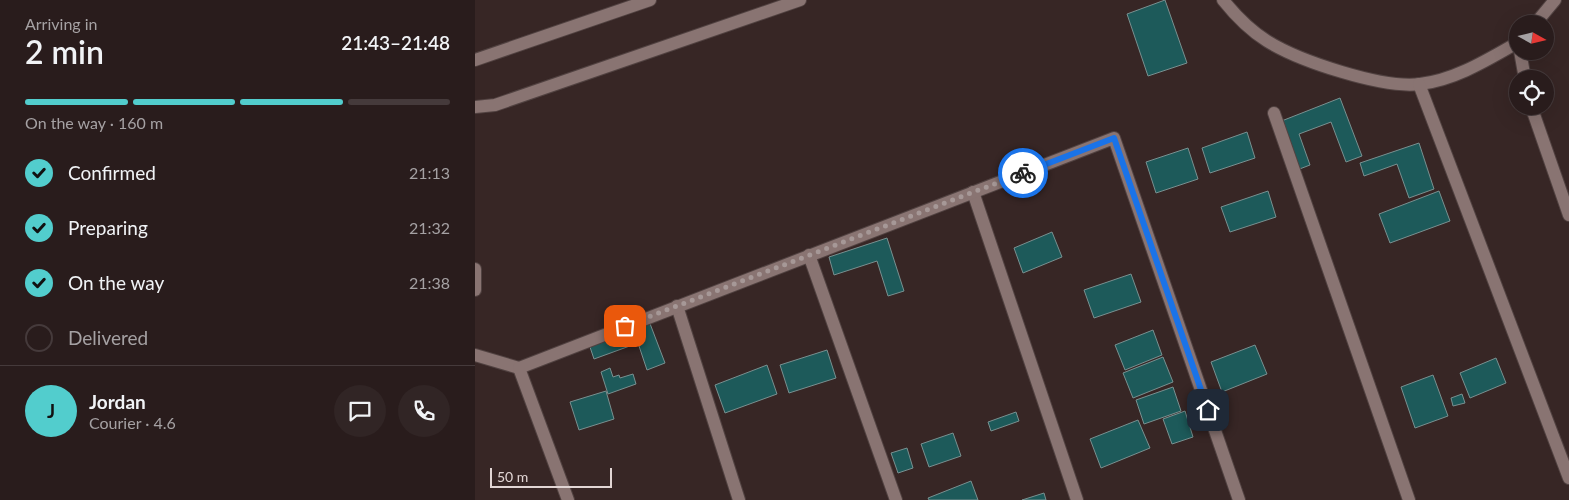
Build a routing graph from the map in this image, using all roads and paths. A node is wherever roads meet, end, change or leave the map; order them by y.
1 (651, 0) edge
2 (801, 0) edge
3 (1223, 0) edge
4 (1555, 0) edge
5 (1542, 15) edge
6 (1509, 47) edge
7 (475, 60) edge
8 (1419, 84) junction
9 (475, 107) edge
10 (1274, 113) dead end
11 (1534, 115) edge
12 (973, 192) junction
13 (1569, 215) edge
14 (809, 255) junction
15 (475, 269) edge
16 (475, 290) edge
17 (677, 306) junction
18 (475, 355) edge
19 (519, 368) junction
20 (1569, 478) edge
21 (568, 500) edge
22 (739, 500) edge
23 (896, 500) edge
24 (1077, 500) edge
25 (1239, 500) edge
26 (1409, 500) edge

1 - 7 street
2 - 9 street
3 - 8 street
4 - 5 street
6 - 8 street
8 - 20 street
10 - 26 street
11 - 13 street
12 - 14 street
12 - 24 street
12 - 25 street
14 - 17 street
14 - 23 street
15 - 16 street
17 - 19 street
17 - 22 street
18 - 19 street
19 - 21 street

